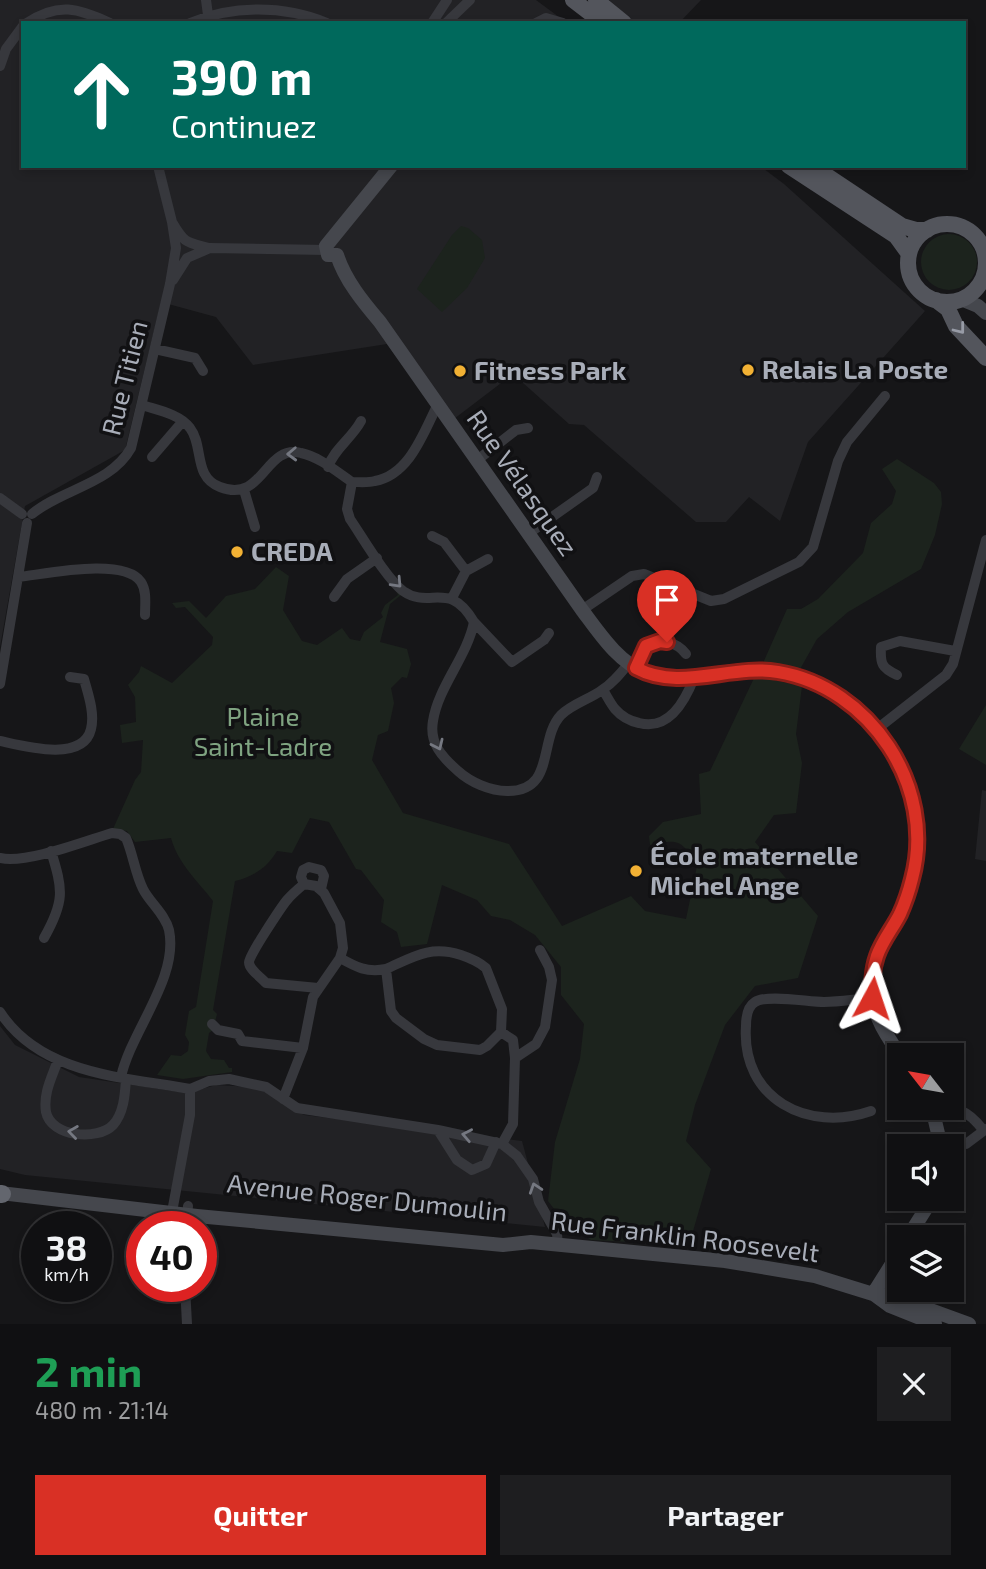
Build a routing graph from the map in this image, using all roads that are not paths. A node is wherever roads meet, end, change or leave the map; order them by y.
1 (206, 0) edge
2 (441, 0) edge
3 (447, 0) edge
4 (461, 0) edge
5 (470, 0) edge
6 (563, 0) edge
7 (573, 0) edge
8 (596, 0) edge
9 (604, 0) edge
10 (208, 15) junction
11 (433, 20) edge
12 (30, 21) edge
13 (106, 21) edge
14 (194, 21) edge
15 (319, 21) edge
16 (447, 21) edge
17 (448, 21) edge
18 (601, 21) edge
19 (602, 21) edge
20 (623, 21) edge
21 (624, 21) edge
22 (21, 29) edge
23 (0, 66) edge
24 (158, 168) edge
25 (389, 168) edge
26 (792, 168) edge
27 (816, 168) edge
28 (172, 222) junction
29 (927, 230) junction
30 (984, 247) edge
31 (333, 249) junction
32 (176, 250) junction
33 (188, 250) junction
34 (909, 254) junction
35 (986, 270) edge
36 (170, 284) junction
37 (961, 299) junction
38 (936, 300) junction
39 (986, 313) edge
40 (155, 349) junction
41 (986, 358) edge
42 (203, 371) dead end
43 (885, 396) dead end
44 (142, 405) junction
45 (438, 406) junction
46 (183, 421) junction
47 (361, 421) dead end
48 (528, 428) dead end
49 (152, 457) dead end
50 (476, 461) junction
51 (328, 467) junction
52 (597, 477) dead end
53 (352, 482) junction
54 (244, 490) junction
55 (0, 498) edge
56 (27, 517) junction
57 (256, 527) dead end
58 (528, 534) junction
59 (432, 536) dead end
60 (986, 540) edge
61 (377, 558) junction
62 (488, 559) dead end
63 (466, 570) junction
64 (19, 577) junction
65 (334, 597) dead end
66 (452, 598) junction
67 (582, 610) junction
68 (145, 615) dead end
69 (474, 622) junction
70 (549, 633) dead end
71 (955, 651) junction
72 (686, 654) dead end
73 (633, 666) junction
74 (897, 675) dead end
75 (70, 677) dead end
76 (694, 678) junction
77 (0, 684) edge
78 (603, 690) junction
79 (877, 729) junction
80 (0, 741) edge
81 (51, 851) junction
82 (0, 858) edge
83 (302, 886) junction
84 (320, 889) junction
85 (44, 938) dead end
86 (540, 950) dead end
87 (340, 958) junction
88 (386, 969) junction
89 (318, 988) junction
90 (872, 998) junction
91 (0, 1012) edge
92 (212, 1024) dead end
93 (501, 1032) junction
94 (892, 1043) edge
95 (303, 1048) junction
96 (515, 1058) junction
97 (58, 1060) junction
98 (124, 1078) junction
99 (190, 1089) junction
100 (283, 1099) junction
101 (871, 1111) dead end
102 (964, 1111) edge
103 (438, 1130) junction
104 (985, 1130) edge
105 (499, 1143) junction
106 (964, 1144) edge
107 (1, 1191) edge
108 (165, 1211) edge
109 (181, 1211) edge
110 (217, 1216) edge
111 (531, 1242) joint
112 (558, 1245) junction
113 (887, 1272) edge
114 (873, 1294) junction
115 (186, 1302) edge
116 (187, 1324) edge
117 (935, 1324) edge
118 (968, 1324) edge

1 - 10 street
2 - 11 street
3 - 11 street
4 - 16 street
5 - 17 street
6 - 18 street
7 - 19 main road
8 - 20 main road
9 - 21 street
10 - 14 street
10 - 15 street
12 - 13 street
22 - 23 street
24 - 28 street, Rue Titien
25 - 31 street
26 - 34 main road
27 - 29 main road
28 - 32 street, Rue Titien
28 - 33 street
29 - 30 main road
29 - 34 main road
30 - 35 main road
31 - 33 street
31 - 45 street, Rue Vélasquez
32 - 33 street
32 - 36 street, Rue Titien
33 - 36 street, Rue Titien
34 - 38 main road
35 - 37 main road
36 - 40 street, Rue Titien
37 - 38 main road
37 - 39 street
38 -> 41 main road
40 - 42 street
40 - 44 street, Rue Titien
43 - 67 street
44 - 46 street
44 - 56 street, Rue Titien
45 - 50 street, Rue Vélasquez
45 - 53 street
46 - 49 street
46 - 54 street
47 - 51 street
48 - 50 street
50 - 58 street, Rue Vélasquez
51 - 53 street
51 -> 54 street
52 - 58 street
53 - 61 street
54 - 57 street
55 - 56 street
56 - 64 street
58 - 67 street, Rue Vélasquez
59 - 63 street
60 - 71 street
61 - 65 street
61 -> 66 street
62 - 63 street
63 - 66 street
64 - 68 street
64 - 77 street
66 - 69 street
67 - 73 street, Rue Vélasquez
69 - 70 street
69 -> 78 street
71 - 74 street
71 - 79 street
72 - 73 street
73 - 76 street
73 - 78 street
75 - 80 street
76 - 78 street
76 - 79 street
79 - 90 street
81 - 82 street
81 - 85 street
81 - 98 street
83 - 84 street
83 - 84 street
83 - 89 street
84 - 87 street
86 - 96 street
87 - 88 street
87 - 89 street
88 - 93 street
88 - 93 street
89 - 95 street
90 - 94 street
90 - 101 street
91 - 97 street
92 - 95 street
93 - 96 street
95 - 100 street
96 - 105 street
97 - 98 street
98 -> 97 street
98 - 99 street
99 - 100 street
99 - 109 street
100 - 103 street
102 - 104 street
105 -> 103 street
103 - 105 street
104 - 106 street
112 -> 105 street
107 - 108 street, Avenue Roger Dumoulin
110 - 111 street, Avenue Roger Dumoulin
111 - 112 street, Rue Franklin Roosevelt
112 - 114 street, Rue Franklin Roosevelt
113 - 114 street
114 - 117 street, Rue Franklin Roosevelt
114 - 118 street, Rue Franklin Roosevelt
115 - 116 street

